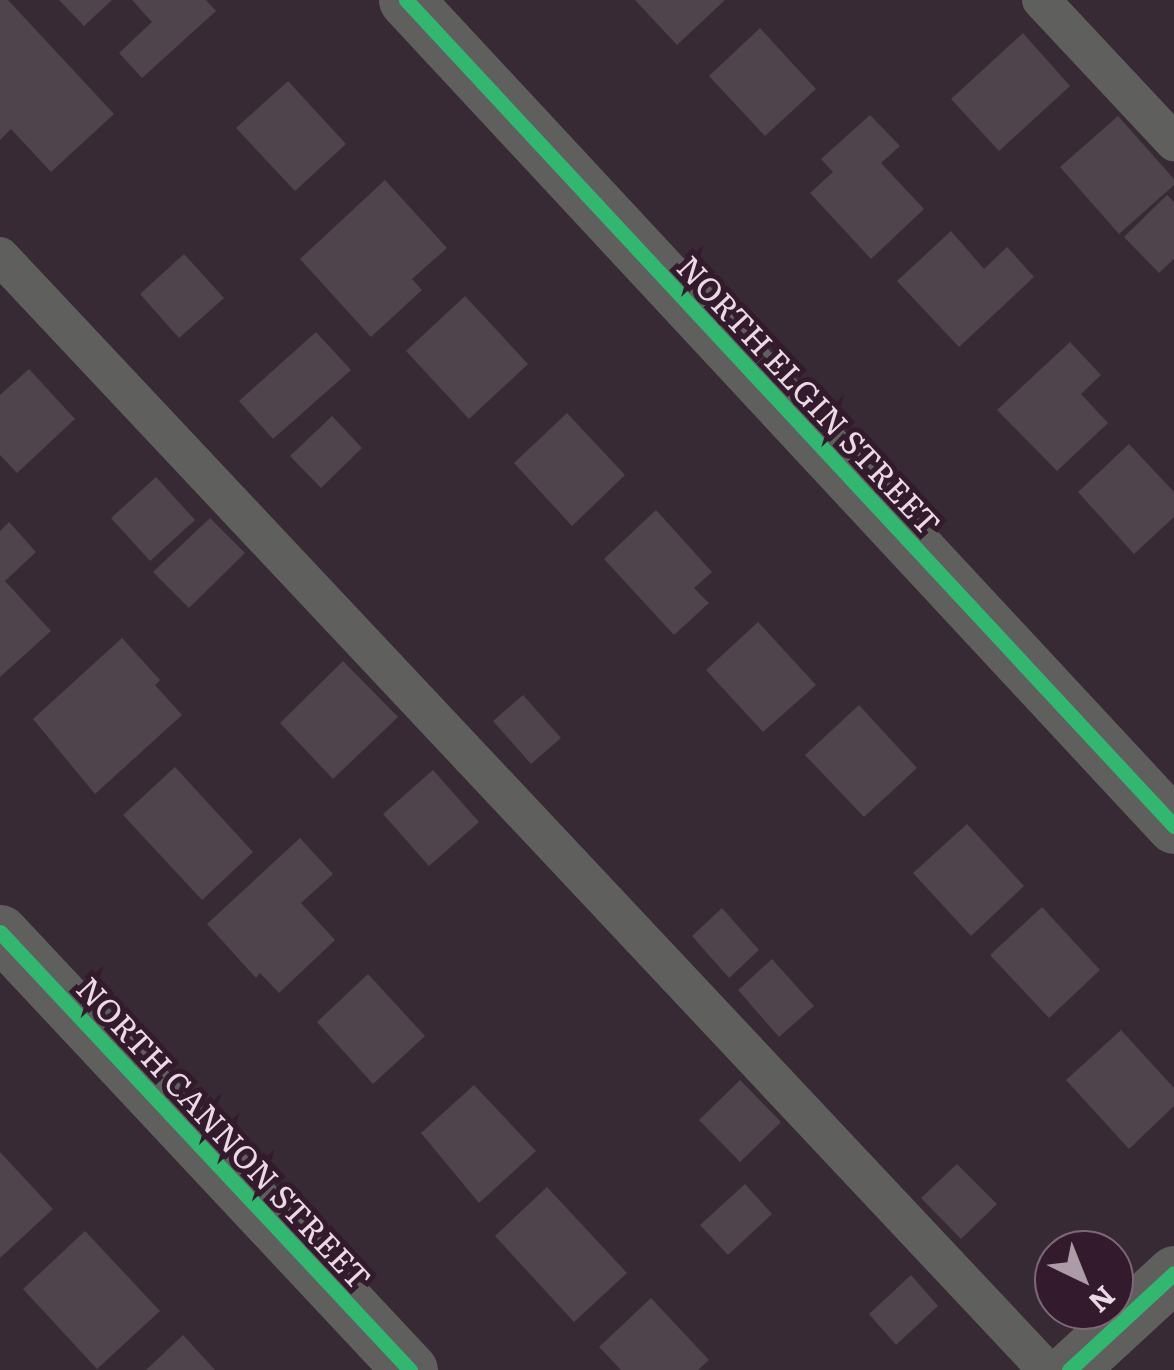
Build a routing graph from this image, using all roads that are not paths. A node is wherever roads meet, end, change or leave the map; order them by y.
1 (406, 0) edge
2 (1041, 0) edge
3 (1174, 142) edge
4 (0, 256) edge
5 (1174, 826) edge
6 (0, 932) edge
7 (1174, 1273) edge
8 (410, 1370) edge
9 (1047, 1370) edge
10 (1069, 1370) edge

1 - 5 street, NORTH ELGIN STREET
2 - 3 lane
4 - 9 lane
6 - 8 street, NORTH CANNON STREET
7 - 10 street

